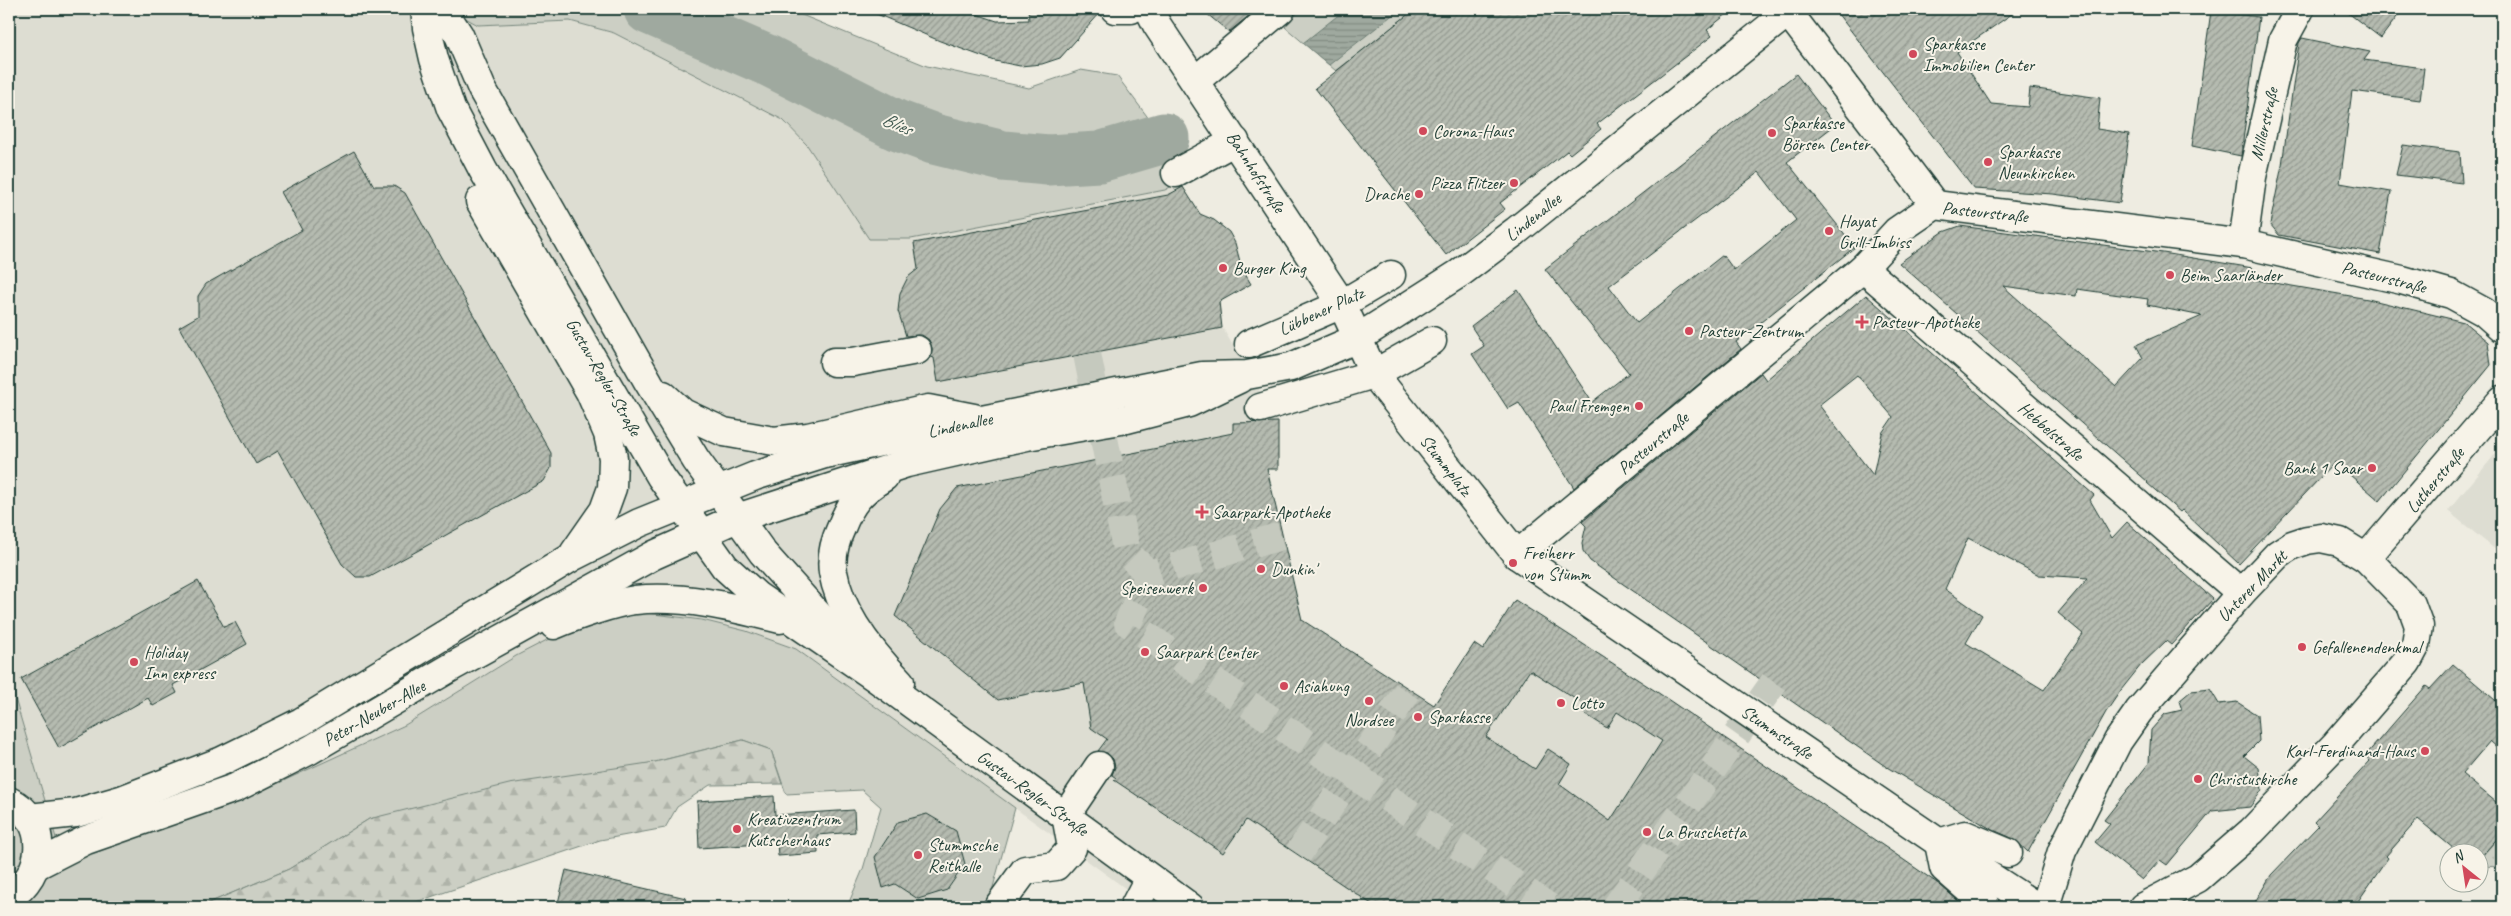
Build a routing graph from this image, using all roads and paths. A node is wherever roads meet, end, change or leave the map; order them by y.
1 (425, 9) edge
2 (442, 9) edge
3 (1115, 9) edge
4 (1131, 9) edge
5 (1149, 9) edge
6 (1281, 9) edge
7 (2300, 9) edge
8 (1790, 10) edge
9 (1195, 81) junction
10 (451, 109) junction
11 (1235, 141) junction
12 (1176, 173) dead end
13 (1935, 205) junction
14 (2243, 244) junction
15 (1863, 268) junction
16 (1391, 275) dead end
17 (1342, 304) junction
18 (2502, 328) edge
19 (1358, 338) junction
20 (1432, 341) dead end
21 (1248, 344) dead end
22 (917, 350) dead end
23 (834, 362) dead end
24 (1374, 374) junction
25 (1246, 375) junction
26 (649, 383) junction
27 (2502, 400) edge
28 (1260, 408) dead end
29 (982, 420) junction
30 (907, 463) junction
31 (716, 491) junction
32 (681, 505) junction
33 (737, 518) junction
34 (700, 534) junction
35 (1517, 556) junction
36 (572, 557) junction
37 (2366, 558) junction
38 (2241, 593) junction
39 (797, 623) junction
40 (455, 665) junction
41 (876, 678) junction
42 (948, 732) junction
43 (1099, 766) dead end
44 (15, 802) edge
45 (1066, 815) junction
46 (1939, 843) junction
47 (2008, 853) dead end
48 (37, 865) junction
49 (1148, 878) junction
50 (9, 897) edge
51 (1984, 903) dead end
52 (998, 907) edge
53 (1134, 907) edge
54 (1190, 907) edge
55 (2037, 907) edge
56 (2045, 907) edge
57 (2143, 907) edge

1 - 10 main road, Gustav-Regler-Straße
2 - 26 main road, Gustav-Regler-Straße
3 - 4 main road
5 - 9 main road, Bahnhofstraße
6 - 9 main road
7 - 14 main road, Millerstraße
8 - 13 main road
8 - 19 main road, Lindenallee
9 - 11 main road, Bahnhofstraße
10 - 32 main road, Gustav-Regler-Straße
10 - 36 main road
11 - 12 main road
11 - 17 main road, Bahnhofstraße
13 - 14 main road, Pasteurstraße
13 - 15 main road, Pasteurstraße
14 - 18 main road, Pasteurstraße
15 - 35 main road, Pasteurstraße
15 - 38 main road, Hebbelstraße
16 - 17 main road, Lübbener Platz
17 - 19 main road, Bahnhofstraße
17 - 21 main road, Lübbener Platz
19 - 24 main road, Stummplatz
19 - 25 main road, Lindenallee
20 - 24 main road
22 - 23 main road
24 - 28 main road
24 - 35 main road, Stummplatz
25 - 29 main road, Lindenallee
25 - 30 main road, Lindenallee
26 - 29 main road
26 - 31 main road, Gustav-Regler-Straße
27 - 37 main road, Lutherstraße
29 - 31 main road, Lindenallee
30 - 33 main road, Lindenallee
30 - 42 main road
31 - 32 main road, Lindenallee
31 - 33 main road, Gustav-Regler-Straße
32 - 34 main road, Gustav-Regler-Straße
32 - 36 main road, Peter-Neuber-Allee
33 - 34 main road, Lindenallee
33 - 41 main road, Gustav-Regler-Straße
34 - 39 main road, Gustav-Regler-Straße
34 - 40 main road, Peter-Neuber-Allee
35 - 46 main road, Stummstraße
36 - 44 main road, Peter-Neuber-Allee
37 - 38 main road, Unterer Markt
37 - 57 main road, Unterer Markt
38 - 56 main road, Unterer Markt
39 - 40 main road
39 - 41 main road, Gustav-Regler-Straße
40 - 48 main road, Peter-Neuber-Allee
41 - 42 main road, Gustav-Regler-Straße
42 - 45 main road, Gustav-Regler-Straße
43 - 45 main road
44 - 48 main road
45 - 49 main road, Gustav-Regler-Straße
45 - 52 main road
46 - 47 main road
46 - 51 main road
46 - 55 main road, Stummstraße
48 - 50 main road
49 - 53 main road
49 - 54 main road, Gustav-Regler-Straße

